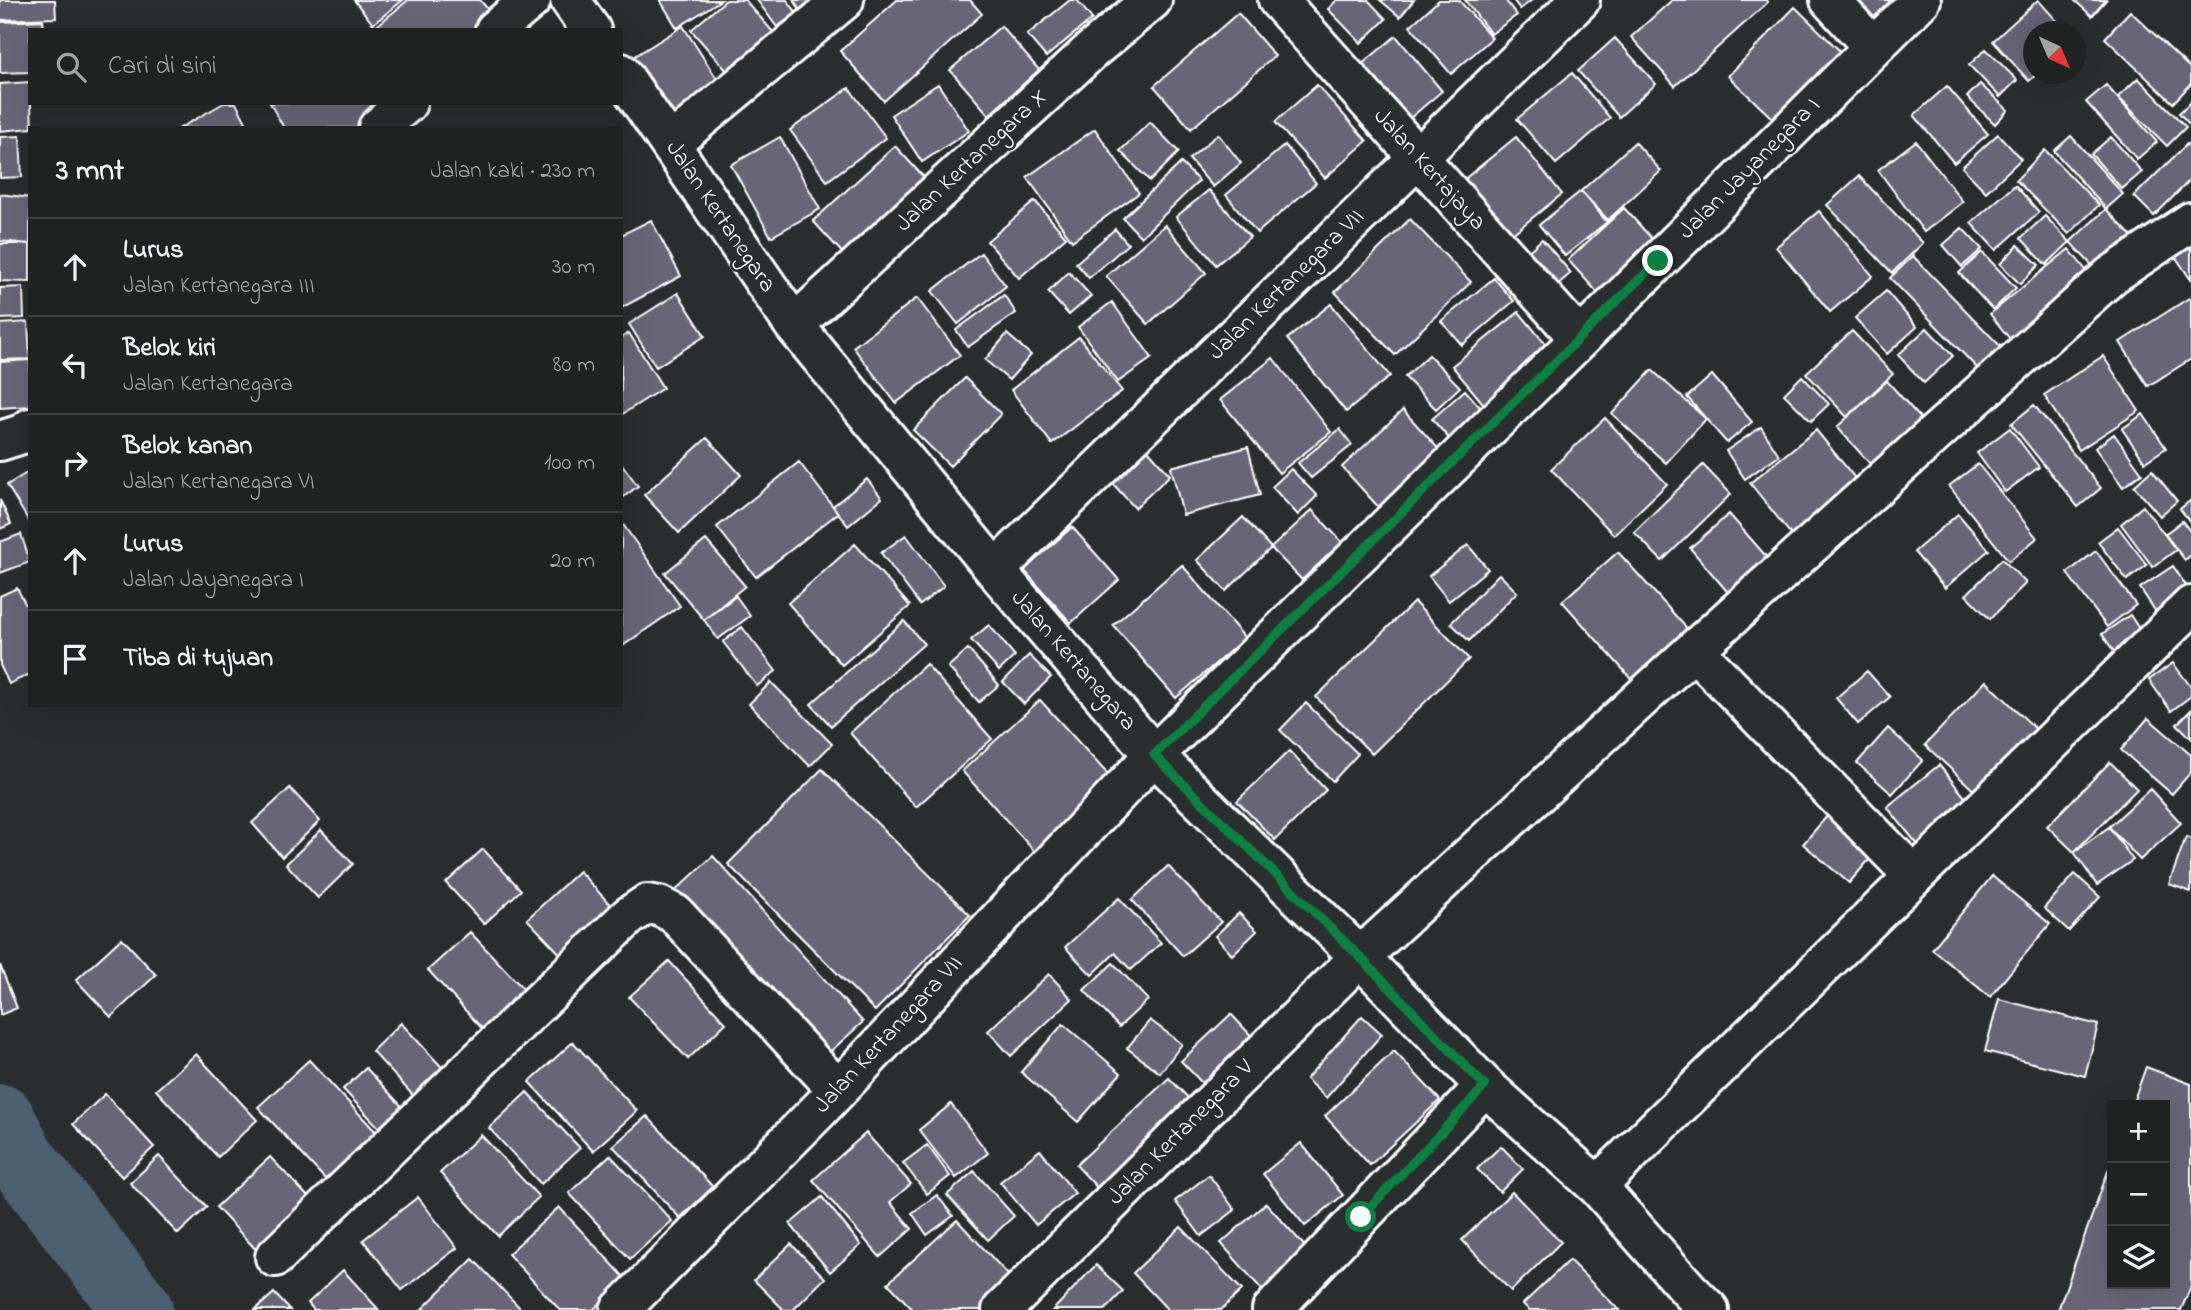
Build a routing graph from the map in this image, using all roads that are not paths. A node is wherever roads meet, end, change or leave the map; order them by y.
1 (531, 0) edge
2 (570, 0) edge
3 (844, 0) edge
4 (1152, 0) edge
5 (1580, 0) edge
6 (1830, 0) edge
7 (1921, 0) edge
8 (1282, 2) edge
9 (497, 28) edge
10 (590, 28) edge
11 (1873, 47) junction
12 (623, 77) edge
13 (405, 105) edge
14 (380, 126) edge
15 (670, 144) junction
16 (1417, 157) junction
17 (2191, 222) edge
18 (794, 325) junction
19 (1580, 340) junction
20 (28, 430) edge
21 (0, 441) edge
22 (995, 570) junction
23 (2191, 606) edge
24 (1694, 650) junction
25 (1154, 755) junction
26 (1914, 876) junction
27 (1360, 957) junction
28 (1485, 1086) junction
29 (838, 1090) junction
30 (1597, 1186) junction
31 (275, 1257) dead end
32 (1690, 1304) edge
33 (620, 1310) edge
34 (1002, 1310) edge
35 (1272, 1310) edge

1 - 9 street
2 - 10 street
3 - 15 street
4 - 18 street, Jalan Kertanegara X
5 - 16 street, Jalan Kertanegara VII
6 - 11 street
7 - 11 street, Jalan Jayanegara I
8 - 16 street, Jalan Kertajaya
11 - 19 street, Jalan Jayanegara I
12 - 15 street, Jalan Kertanegara
13 - 14 street
15 - 18 street, Jalan Kertanegara
16 - 19 street, Jalan Kertajaya
16 - 22 street, Jalan Kertanegara VII
17 - 24 street, Jalan Kertanegara V
18 - 22 street, Jalan Kertanegara
19 - 25 street, Jalan Jayanegara I
20 - 21 street
22 - 25 street, Jalan Kertanegara
23 - 26 street
24 - 26 street
24 - 27 street, Jalan Kertanegara V
25 - 27 street, Jalan Kertanegara
25 - 29 street, Jalan Kertanegara VII
26 - 30 street
27 - 28 street, Jalan Kertanegara
27 - 34 street, Jalan Kertanegara V
28 - 30 street, Jalan Kertanegara
28 - 35 street
29 - 31 street
29 - 33 street, Jalan Kertanegara VII
30 - 32 street, Jalan Kertanegara

